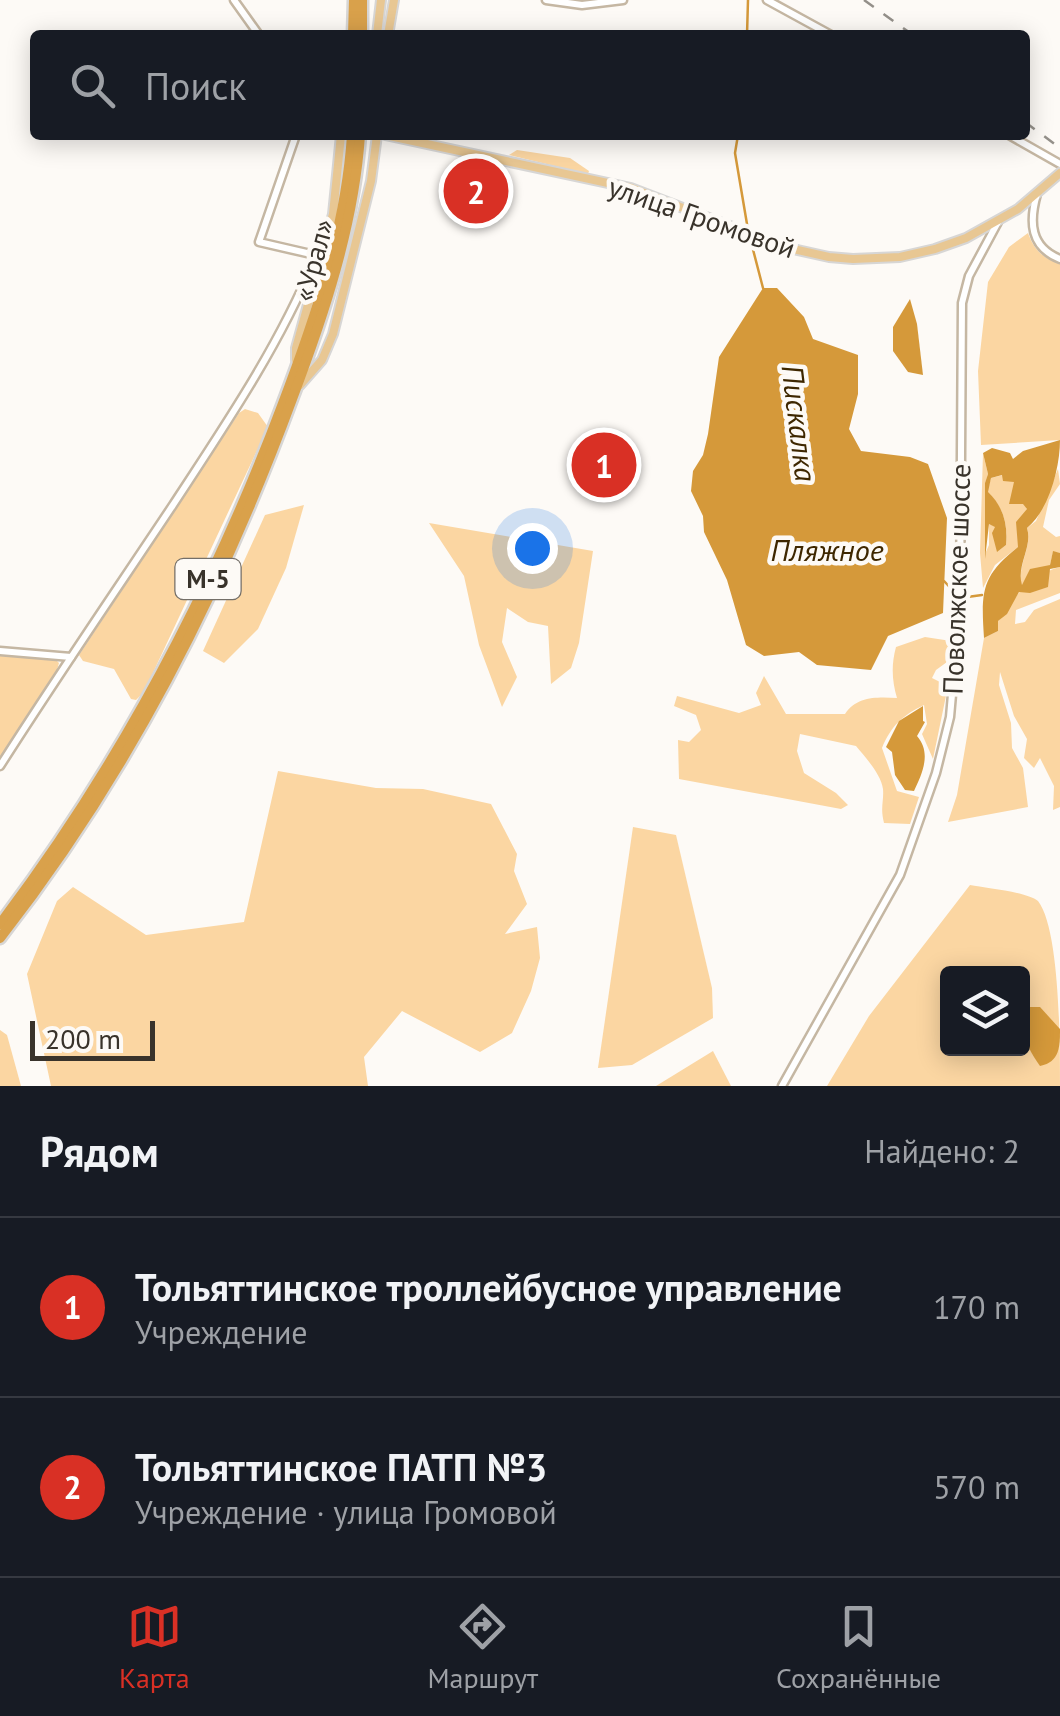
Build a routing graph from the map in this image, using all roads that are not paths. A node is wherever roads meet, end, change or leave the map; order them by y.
1 (234, 0) edge
2 (354, 0) edge
3 (362, 0) edge
4 (381, 0) edge
5 (394, 0) edge
6 (546, 0) edge
7 (622, 0) edge
8 (767, 0) edge
9 (255, 30) edge
10 (353, 30) edge
11 (362, 30) edge
12 (378, 30) edge
13 (389, 30) edge
14 (823, 30) edge
15 (294, 140) edge
16 (341, 140) edge
17 (351, 140) edge
18 (359, 140) edge
19 (380, 140) edge
20 (405, 140) edge
21 (1018, 140) edge
22 (1060, 164) edge
23 (1060, 173) edge
24 (1042, 188) junction
25 (998, 222) junction
26 (1060, 259) edge
27 (302, 359) junction
28 (294, 393) junction
29 (0, 652) edge
30 (72, 656) junction
31 (0, 766) edge
32 (101, 784) junction
33 (0, 924) edge
34 (0, 938) edge
35 (782, 1086) edge

1 - 9 main road
2 - 10 highway
3 - 11 highway
4 - 12 main road
5 - 13 main road
6 - 7 main road
8 - 14 main road
15 - 30 main road
16 - 27 main road
17 - 27 highway, «Урал» / М-5
18 - 27 highway, «Урал» / М-5
19 - 28 main road
20 - 25 main road, улица Громовой
21 - 22 main road
23 - 24 main road, улица Громовой
24 - 25 main road, улица Громовой
24 - 26 main road
25 - 35 main road, Поволжское шоссе
27 - 28 highway, «Урал» / М-5
27 - 32 highway, М-5
28 - 32 highway, М-5
29 - 30 main road
30 - 31 main road
32 - 33 highway, М-5
32 - 34 highway, М-5

